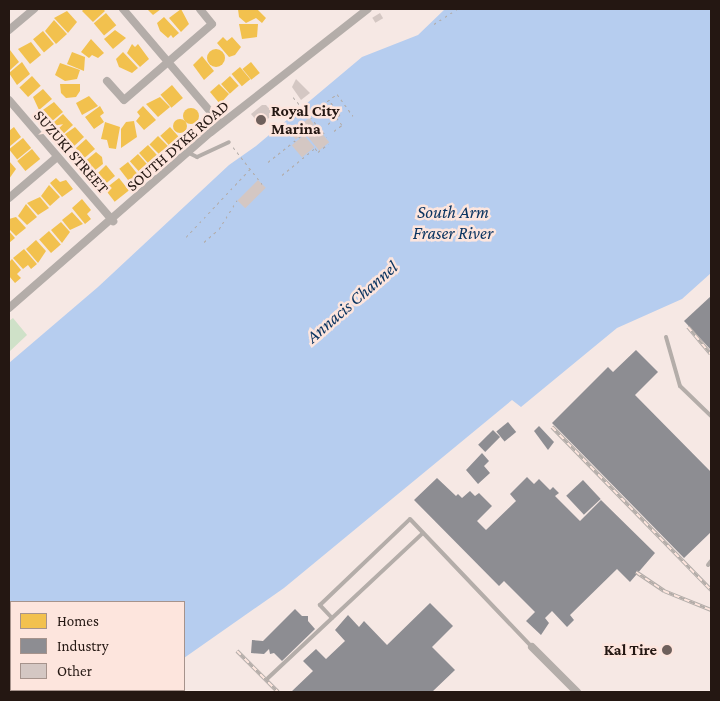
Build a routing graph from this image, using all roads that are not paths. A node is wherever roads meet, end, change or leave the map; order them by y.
1 (34, 9) edge
2 (123, 9) edge
3 (200, 9) edge
4 (368, 9) edge
5 (9, 30) edge
6 (169, 63) junction
7 (107, 81) dead end
8 (9, 100) edge
9 (221, 124) junction
10 (229, 142) road end
11 (188, 153) junction
12 (57, 157) junction
13 (9, 198) edge
14 (113, 221) junction
15 (9, 308) edge
16 (666, 337) dead end
17 (711, 416) edge
18 (423, 533) junction
19 (332, 618) junction
20 (532, 647) joint
21 (268, 678) dead end
22 (577, 692) edge

1 - 5 street
2 - 6 street
3 - 6 street
4 - 9 street, SOUTH DYKE ROAD
6 - 7 street
6 - 9 street
8 - 12 street, SUZUKI STREET
9 - 11 street, SOUTH DYKE ROAD
10 - 11 lane
11 - 14 street, SOUTH DYKE ROAD
12 - 13 street
12 - 14 street, SUZUKI STREET
14 - 15 street, SOUTH DYKE ROAD
16 - 17 lane
18 - 19 lane
18 - 19 lane
18 - 20 lane
19 - 21 lane
20 - 22 street

